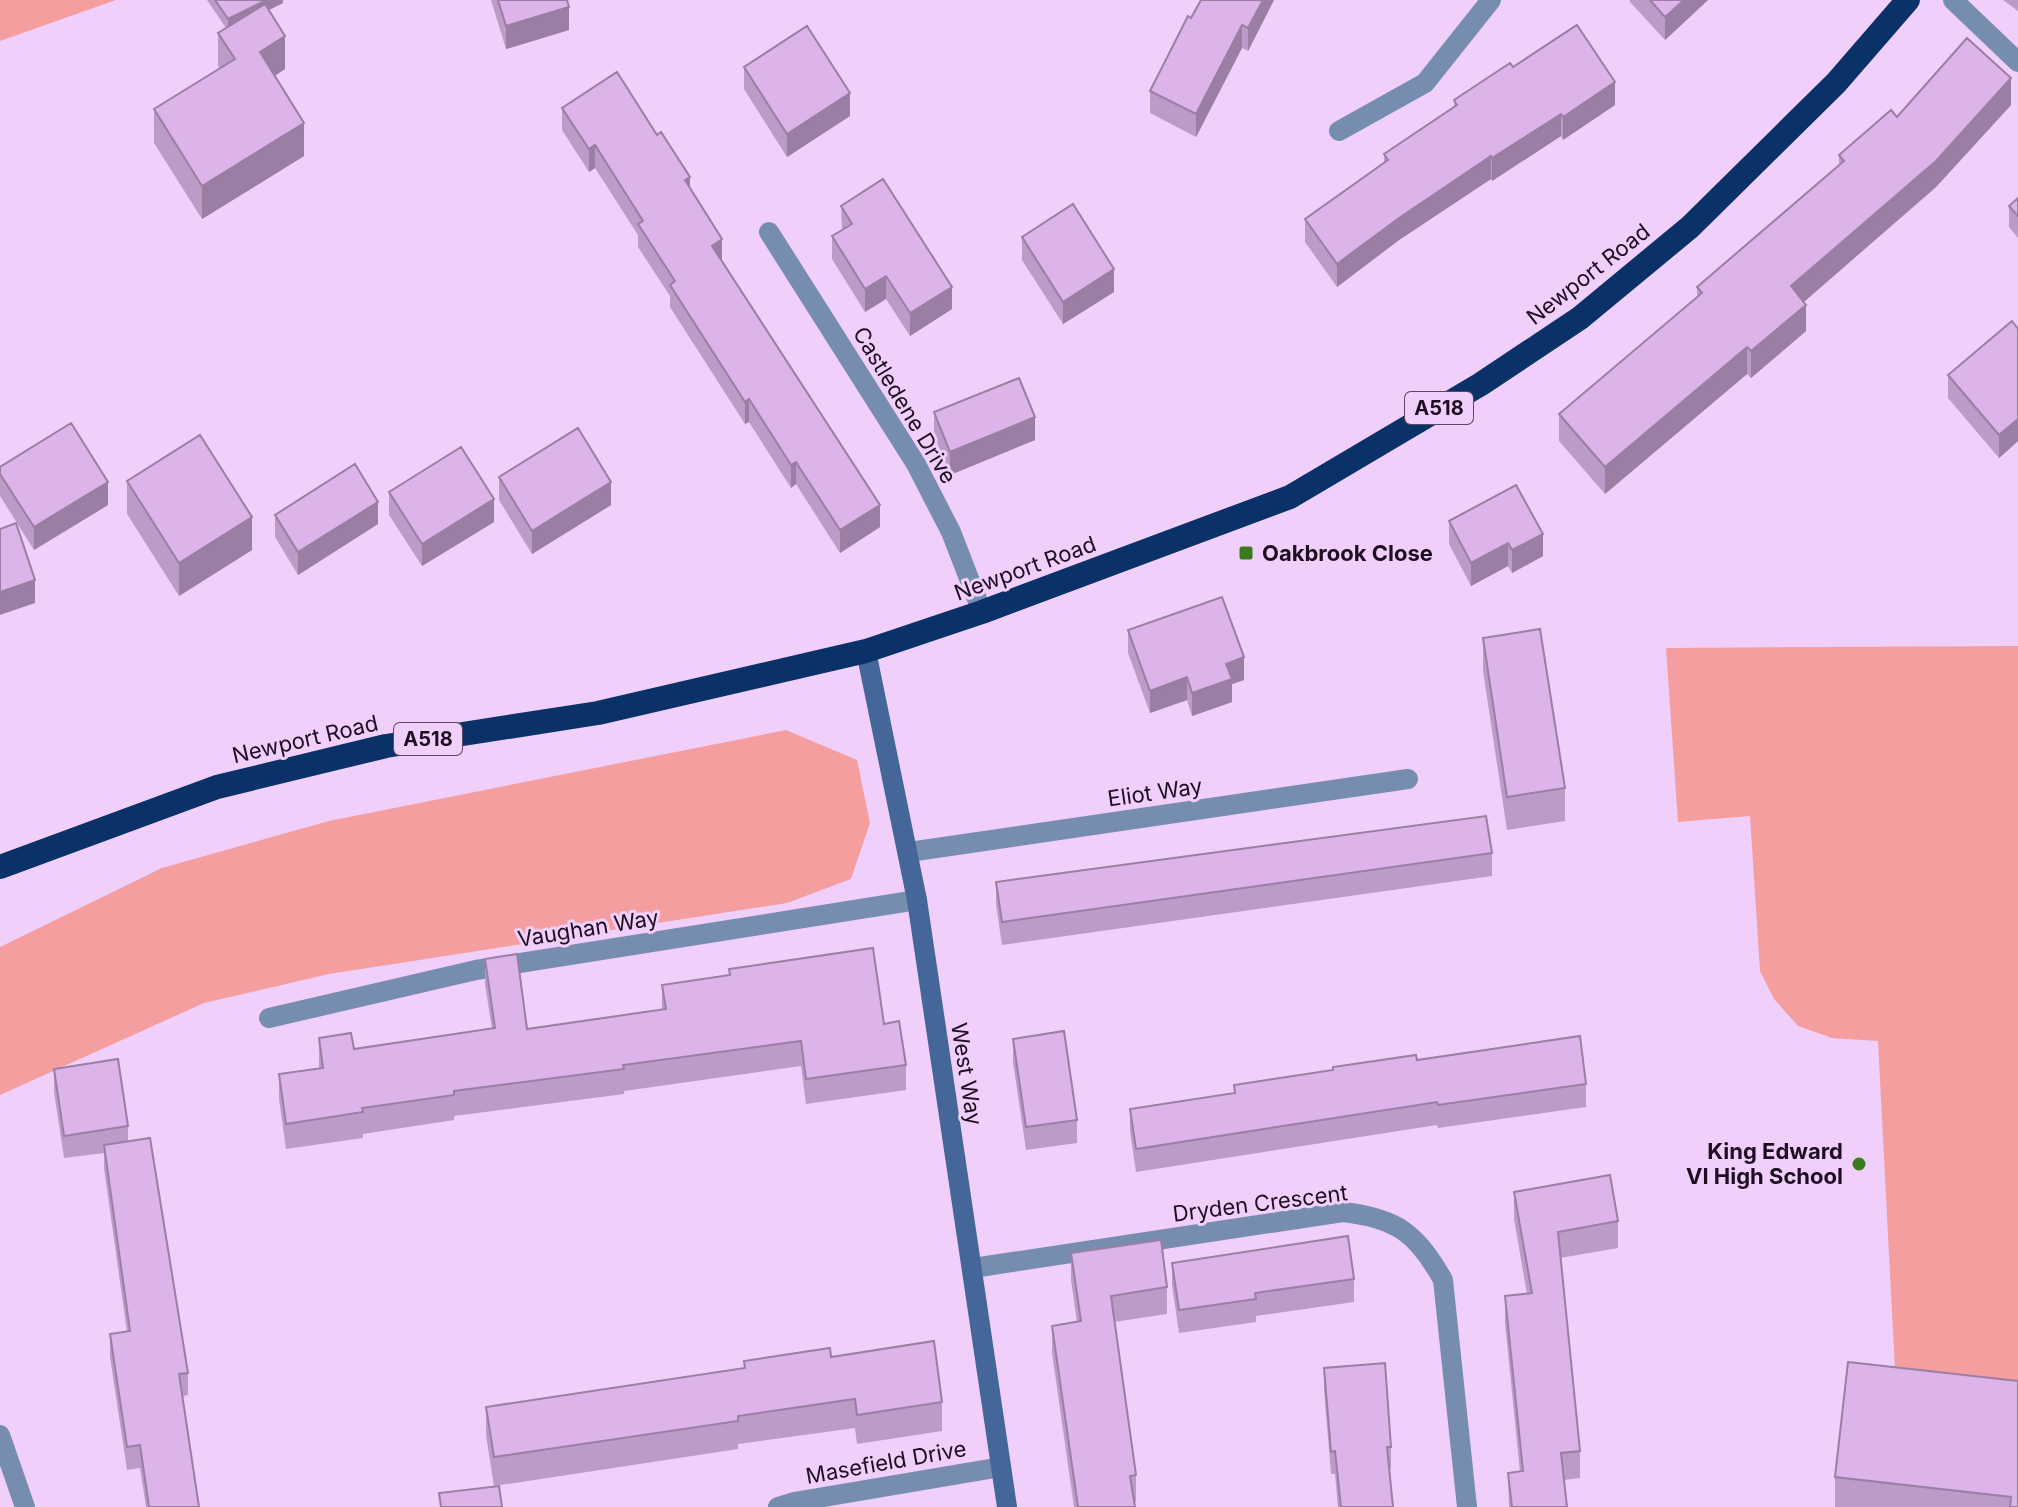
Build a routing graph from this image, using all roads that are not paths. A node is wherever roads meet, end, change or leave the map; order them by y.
1 (1491, 0) edge
2 (1908, 0) edge
3 (1953, 0) edge
4 (2018, 62) edge
5 (1339, 131) dead end
6 (769, 232) dead end
7 (982, 612) junction
8 (866, 651) junction
9 (1408, 779) dead end
10 (909, 852) junction
11 (0, 867) edge
12 (917, 900) junction
13 (269, 1018) dead end
14 (973, 1268) junction
15 (0, 1435) edge
16 (1001, 1467) junction
17 (25, 1507) edge
18 (778, 1507) edge
19 (1007, 1507) edge
20 (1467, 1507) edge

1 - 5 street
2 - 7 highway, Newport Road / A518
3 - 4 street
6 - 7 street, Castledene Drive
7 - 8 highway, Newport Road / A518
8 - 10 street, West Way
8 - 11 highway, Newport Road / A518
9 - 10 street, Eliot Way
10 - 12 street, West Way
12 - 13 street, Vaughan Way
12 - 14 street, West Way
14 - 16 street, West Way
14 - 20 street, Dryden Crescent
15 - 17 street
16 - 18 street, Masefield Drive
16 - 19 street, West Way

